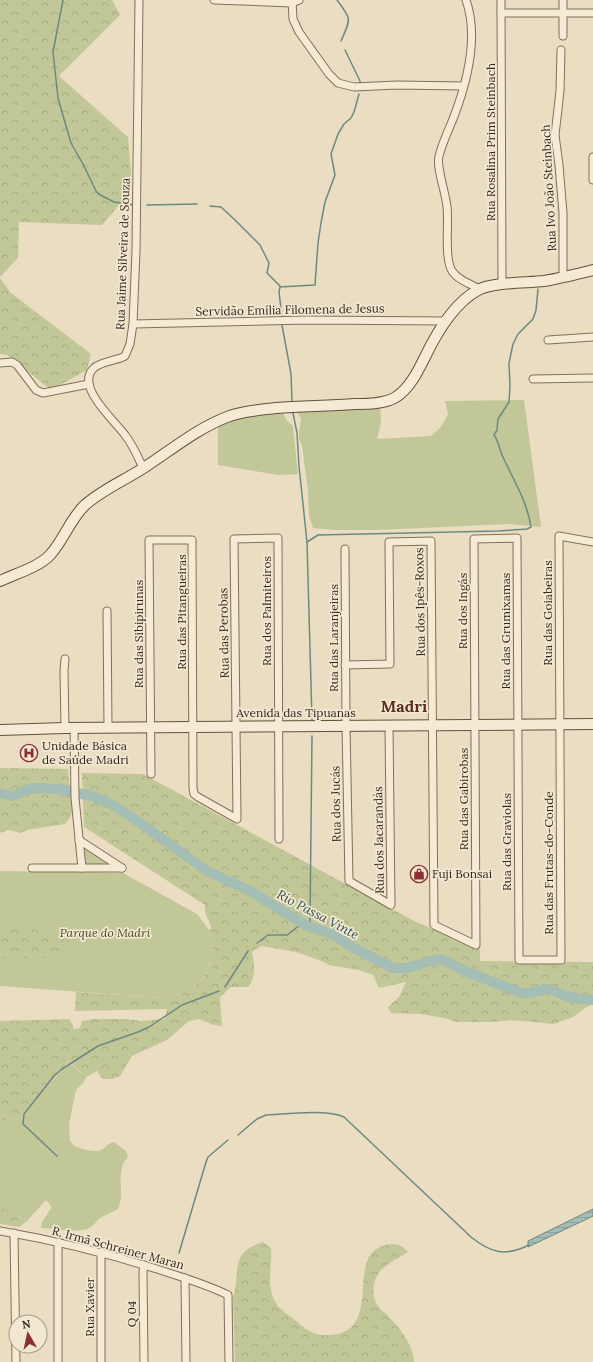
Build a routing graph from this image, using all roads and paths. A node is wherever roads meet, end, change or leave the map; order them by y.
1 (139, 0) edge
2 (214, 0) edge
3 (466, 0) edge
4 (501, 0) edge
5 (563, 0) edge
6 (294, 1) edge
7 (501, 13) junction
8 (563, 13) junction
9 (593, 13) edge
10 (563, 36) dead end
11 (561, 50) dead end
12 (463, 86) junction
13 (593, 157) edge
14 (593, 180) edge
15 (593, 270) edge
16 (563, 278) junction
17 (502, 285) junction
18 (480, 289) junction
19 (447, 320) junction
20 (133, 324) junction
21 (593, 337) edge
22 (548, 340) dead end
23 (0, 363) edge
24 (593, 378) edge
25 (533, 379) dead end
26 (89, 384) junction
27 (143, 468) junction
28 (517, 538) joint
29 (234, 539) joint
30 (149, 540) joint
31 (593, 542) edge
32 (345, 549) dead end
33 (0, 581) edge
34 (106, 611) dead end
35 (65, 659) dead end
36 (345, 665) junction
37 (517, 724) junction
38 (559, 724) junction
39 (593, 724) edge
40 (279, 726) junction
41 (346, 726) junction
42 (389, 726) junction
43 (432, 726) junction
44 (475, 726) junction
45 (70, 727) junction
46 (108, 727) junction
47 (150, 727) junction
48 (193, 727) junction
49 (236, 727) junction
50 (0, 730) edge
51 (151, 774) dead end
52 (280, 839) dead end
53 (79, 840) junction
54 (32, 868) dead end
55 (82, 868) junction
56 (349, 881) joint
57 (519, 960) joint
58 (0, 1231) edge
59 (14, 1233) junction
60 (58, 1242) junction
61 (101, 1253) junction
62 (144, 1265) junction
63 (185, 1278) junction
64 (16, 1362) edge
65 (58, 1362) edge
66 (101, 1362) edge
67 (144, 1362) edge
68 (186, 1362) edge
69 (229, 1362) edge

1 - 20 street, Rua Jaime Silveira de Souza
2 - 6 street
3 - 12 street
4 - 7 street, Rua Rosalina Prim Steinbach
5 - 8 street
6 - 12 street
7 - 8 street
7 - 17 street, Rua Rosalina Prim Steinbach
8 - 9 street
8 - 10 street
11 - 16 street, Rua Ivo João Steinbach
12 - 18 street
13 - 14 street
15 - 16 main road
16 - 17 main road
17 - 18 main road
18 - 19 main road
19 - 20 street, Servidão Emília Filomena de Jesus
19 - 27 main road
20 - 26 street, Rua Jaime Silveira de Souza
21 - 22 street
23 - 26 street
24 - 25 street
26 - 27 street
27 - 33 main road
28 - 37 street, Rua das Grumixamas
28 - 44 street, Rua dos Ingás
29 - 40 street, Rua dos Palmiteiros
29 - 49 street, Rua das Perobas
30 - 47 street, Rua das Sibipirunas
30 - 48 street, Rua das Pitangueiras
31 - 38 street, Rua das Goiabeiras
32 - 36 street, Rua das Laranjeiras
34 - 46 street
35 - 45 street
36 - 41 street, Rua das Laranjeiras
36 - 43 street, Rua dos Ipês-Roxos
37 - 38 main road, Avenida das Tipuanas
37 - 44 main road, Avenida das Tipuanas
37 - 57 street, Rua das Graviolas
38 - 39 main road, Avenida das Tipuanas
38 - 57 street, Rua das Frutas-do-Conde
40 - 41 main road, Avenida das Tipuanas
40 - 49 main road, Avenida das Tipuanas
40 - 52 street
41 - 42 main road, Avenida das Tipuanas
41 - 56 street, Rua dos Jucás
42 - 43 main road, Avenida das Tipuanas
42 - 56 street, Rua dos Jacarandás
43 - 44 main road, Avenida das Tipuanas
43 - 44 street, Rua das Gabirobas
45 - 46 main road, Avenida das Tipuanas
45 - 50 main road, Avenida das Tipuanas
45 - 53 street
46 - 47 main road, Avenida das Tipuanas
47 - 48 main road, Avenida das Tipuanas
47 - 51 street, Rua das Sibipirunas
48 - 49 main road, Avenida das Tipuanas
48 - 49 street, Rua das Perobas
53 - 55 street
53 - 55 street
54 - 55 street
58 - 59 street, R. Irmã Schreiner Maran
59 - 60 street, R. Irmã Schreiner Maran
59 - 64 street
60 - 61 street, R. Irmã Schreiner Maran
60 - 65 street
61 - 62 street, R. Irmã Schreiner Maran
61 - 66 street, Rua Xavier
62 - 63 street, R. Irmã Schreiner Maran
62 - 67 street, Q 04
63 - 68 street
63 - 69 street, R. Irmã Schreiner Maran

